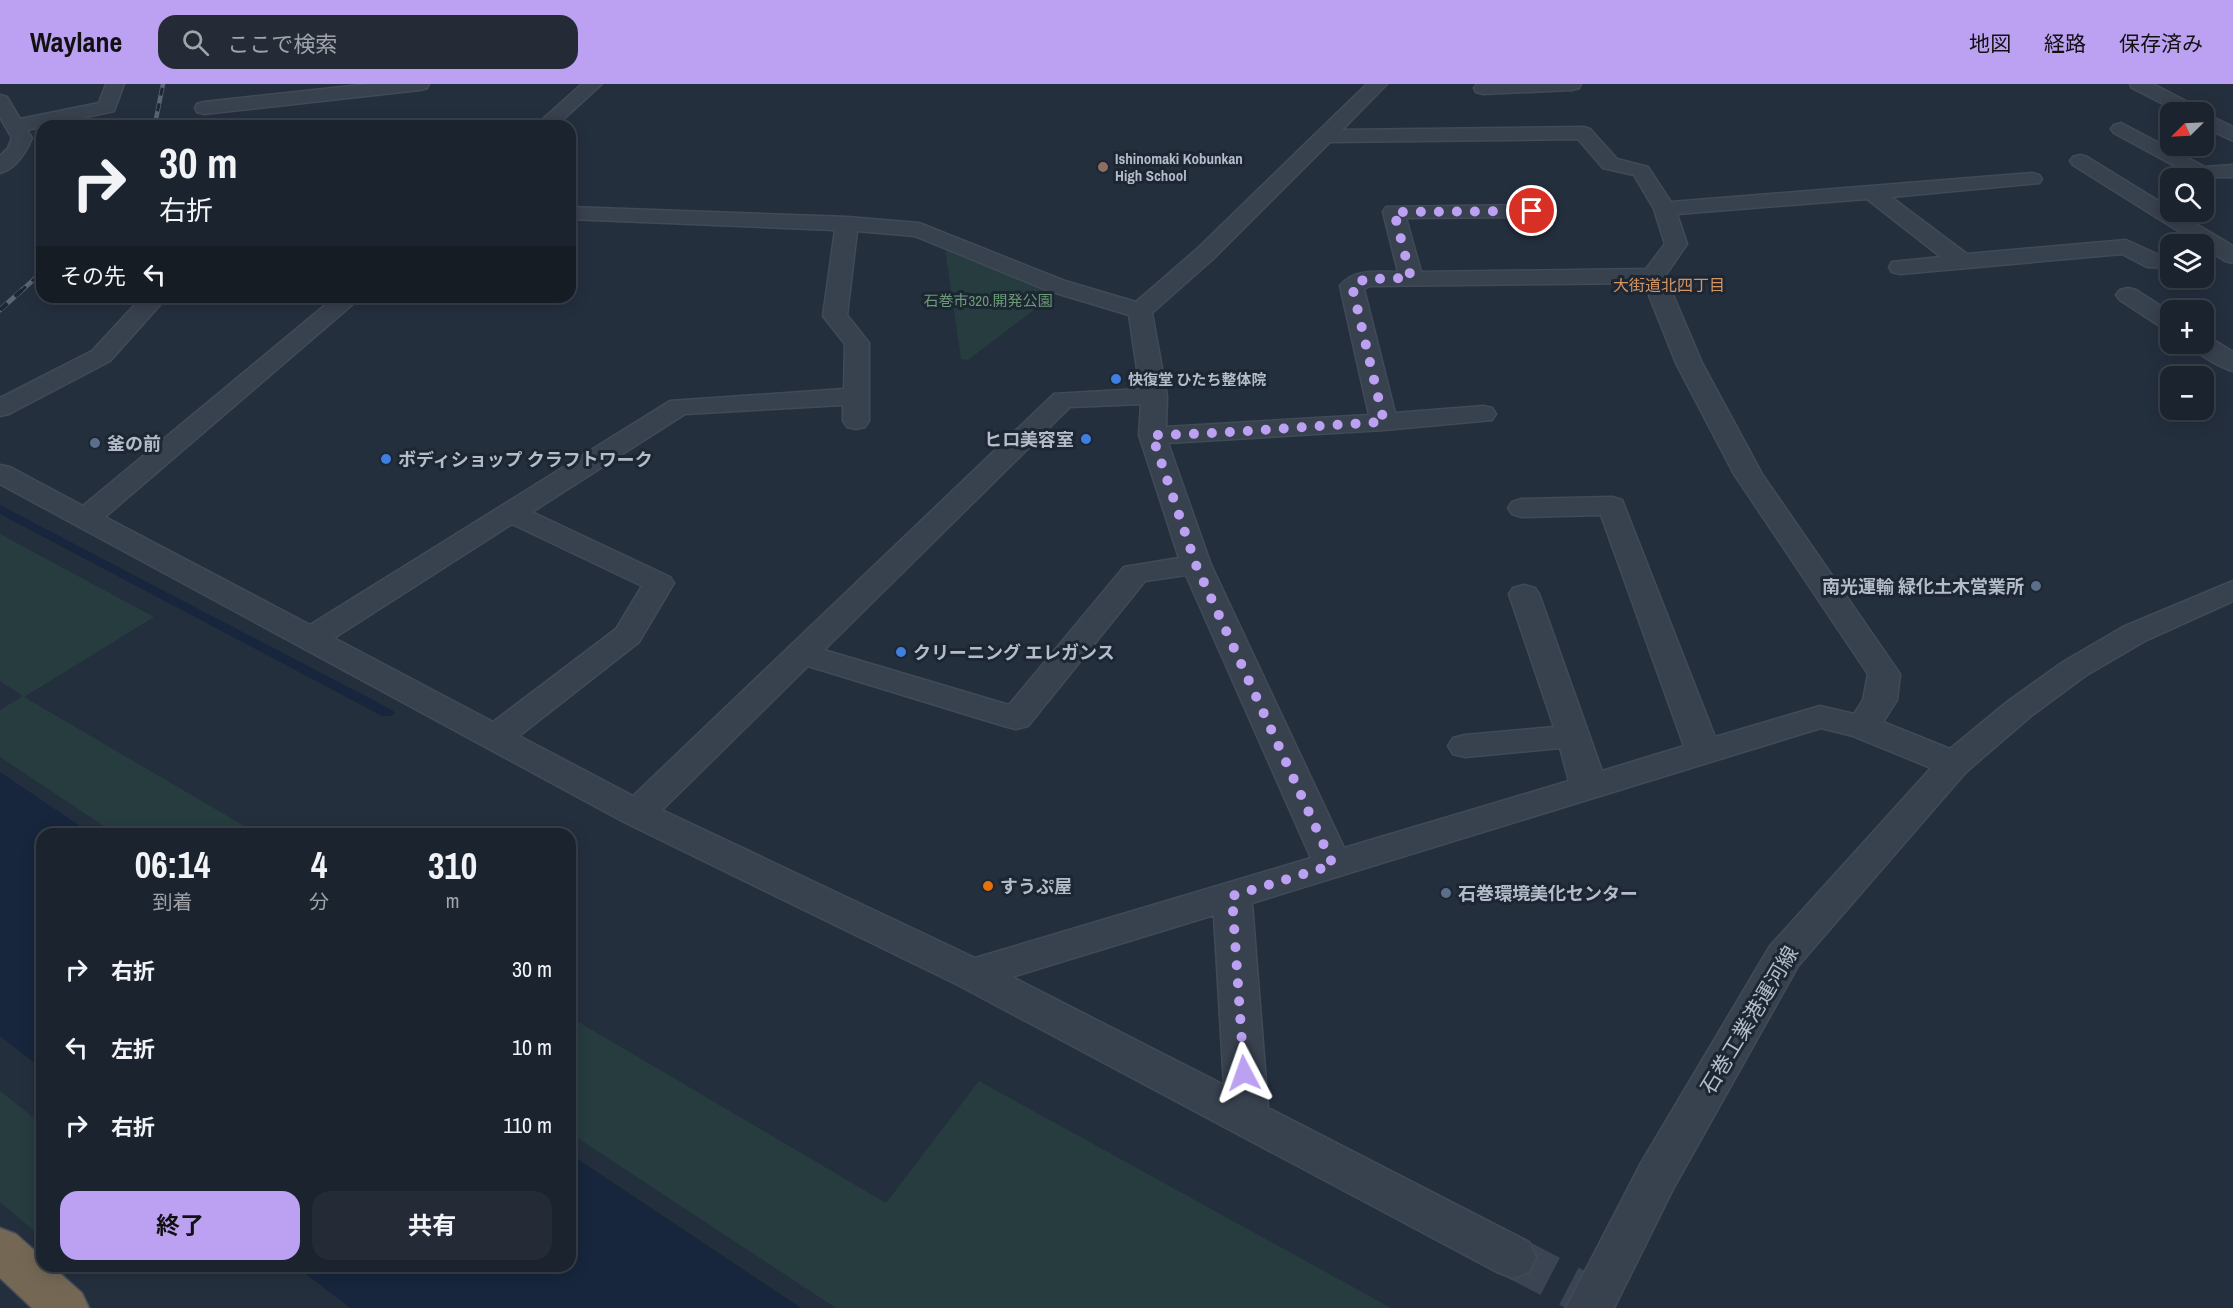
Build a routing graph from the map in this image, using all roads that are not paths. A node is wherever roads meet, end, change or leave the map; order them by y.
1 (115, 84) edge
2 (420, 84) edge
3 (593, 84) edge
4 (1378, 84) edge
5 (1572, 84) edge
6 (2139, 84) edge
7 (1481, 86) edge
8 (0, 101) edge
9 (278, 101) edge
10 (2173, 102) edge
11 (204, 108) dead end
12 (1502, 119) junction
13 (45, 120) edge
14 (553, 120) edge
15 (36, 122) edge
16 (2214, 125) edge
17 (16, 126) junction
18 (2121, 129) dead end
19 (2233, 135) edge
20 (1323, 136) junction
21 (2080, 161) dead end
22 (0, 167) edge
23 (2233, 171) edge
24 (2032, 179) dead end
25 (1872, 192) junction
26 (1665, 209) junction
27 (1532, 211) dead end
28 (576, 213) edge
29 (847, 224) junction
30 (2233, 256) edge
31 (2214, 257) edge
32 (1961, 261) junction
33 (2160, 262) edge
34 (1900, 267) dead end
35 (1653, 276) junction
36 (1411, 278) junction
37 (2128, 295) dead end
38 (150, 303) edge
39 (342, 303) edge
40 (1140, 311) junction
41 (2160, 316) edge
42 (2214, 351) edge
43 (2233, 363) edge
44 (1154, 396) junction
45 (0, 408) edge
46 (1483, 414) dead end
47 (1384, 422) junction
48 (1152, 435) junction
49 (0, 473) edge
50 (1522, 508) dead end
51 (511, 513) junction
52 (86, 519) junction
53 (1196, 565) junction
54 (2233, 590) edge
55 (1524, 594) dead end
56 (312, 638) junction
57 (803, 654) junction
58 (1863, 727) junction
59 (1574, 736) junction
60 (496, 737) junction
61 (1464, 746) dead end
62 (1704, 753) junction
63 (1954, 764) junction
64 (1588, 788) junction
65 (637, 813) junction
66 (1333, 865) junction
67 (1232, 896) junction
68 (972, 974) junction
69 (1247, 1118) junction
70 (0, 1248) edge
71 (1513, 1257) tunnel mouth
72 (65, 1308) edge
73 (1590, 1308) edge

1 - 13 street
2 - 9 street
3 - 14 street
4 - 20 street
5 - 7 street
6 - 10 street
7 - 12 street
8 - 17 street
9 - 11 street
12 - 20 street
12 - 26 street
15 - 17 street
16 - 19 street
17 - 22 street
18 - 23 street
20 - 40 street
21 - 30 street
24 - 25 street
25 - 26 street
25 - 32 street
26 - 35 street
27 - 36 street
28 - 29 street
29 - 40 street
29 - 51 street
30 - 31 street
32 - 33 street
32 - 34 street
35 - 36 street
35 - 58 street
36 - 47 street
37 - 41 street
38 - 45 street
39 - 52 street
40 - 44 street
42 - 43 street
44 - 48 street
44 - 57 street
46 - 47 street
47 - 48 street
48 - 53 street
49 - 52 street
50 - 62 street
51 - 56 street
51 - 60 street
52 - 56 street
53 - 57 street
53 - 66 street
54 - 63 street, 石巻工業港運河線
55 - 59 street
56 - 60 street
57 - 65 street
58 - 62 street
58 - 63 street
59 - 61 street
59 - 64 street
60 - 65 street
62 - 64 street
63 - 73 street, 石巻工業港運河線
64 - 66 street
65 - 68 street
66 - 67 street
67 - 68 street
67 - 69 street
68 - 69 street
69 - 71 street
70 - 72 highway

